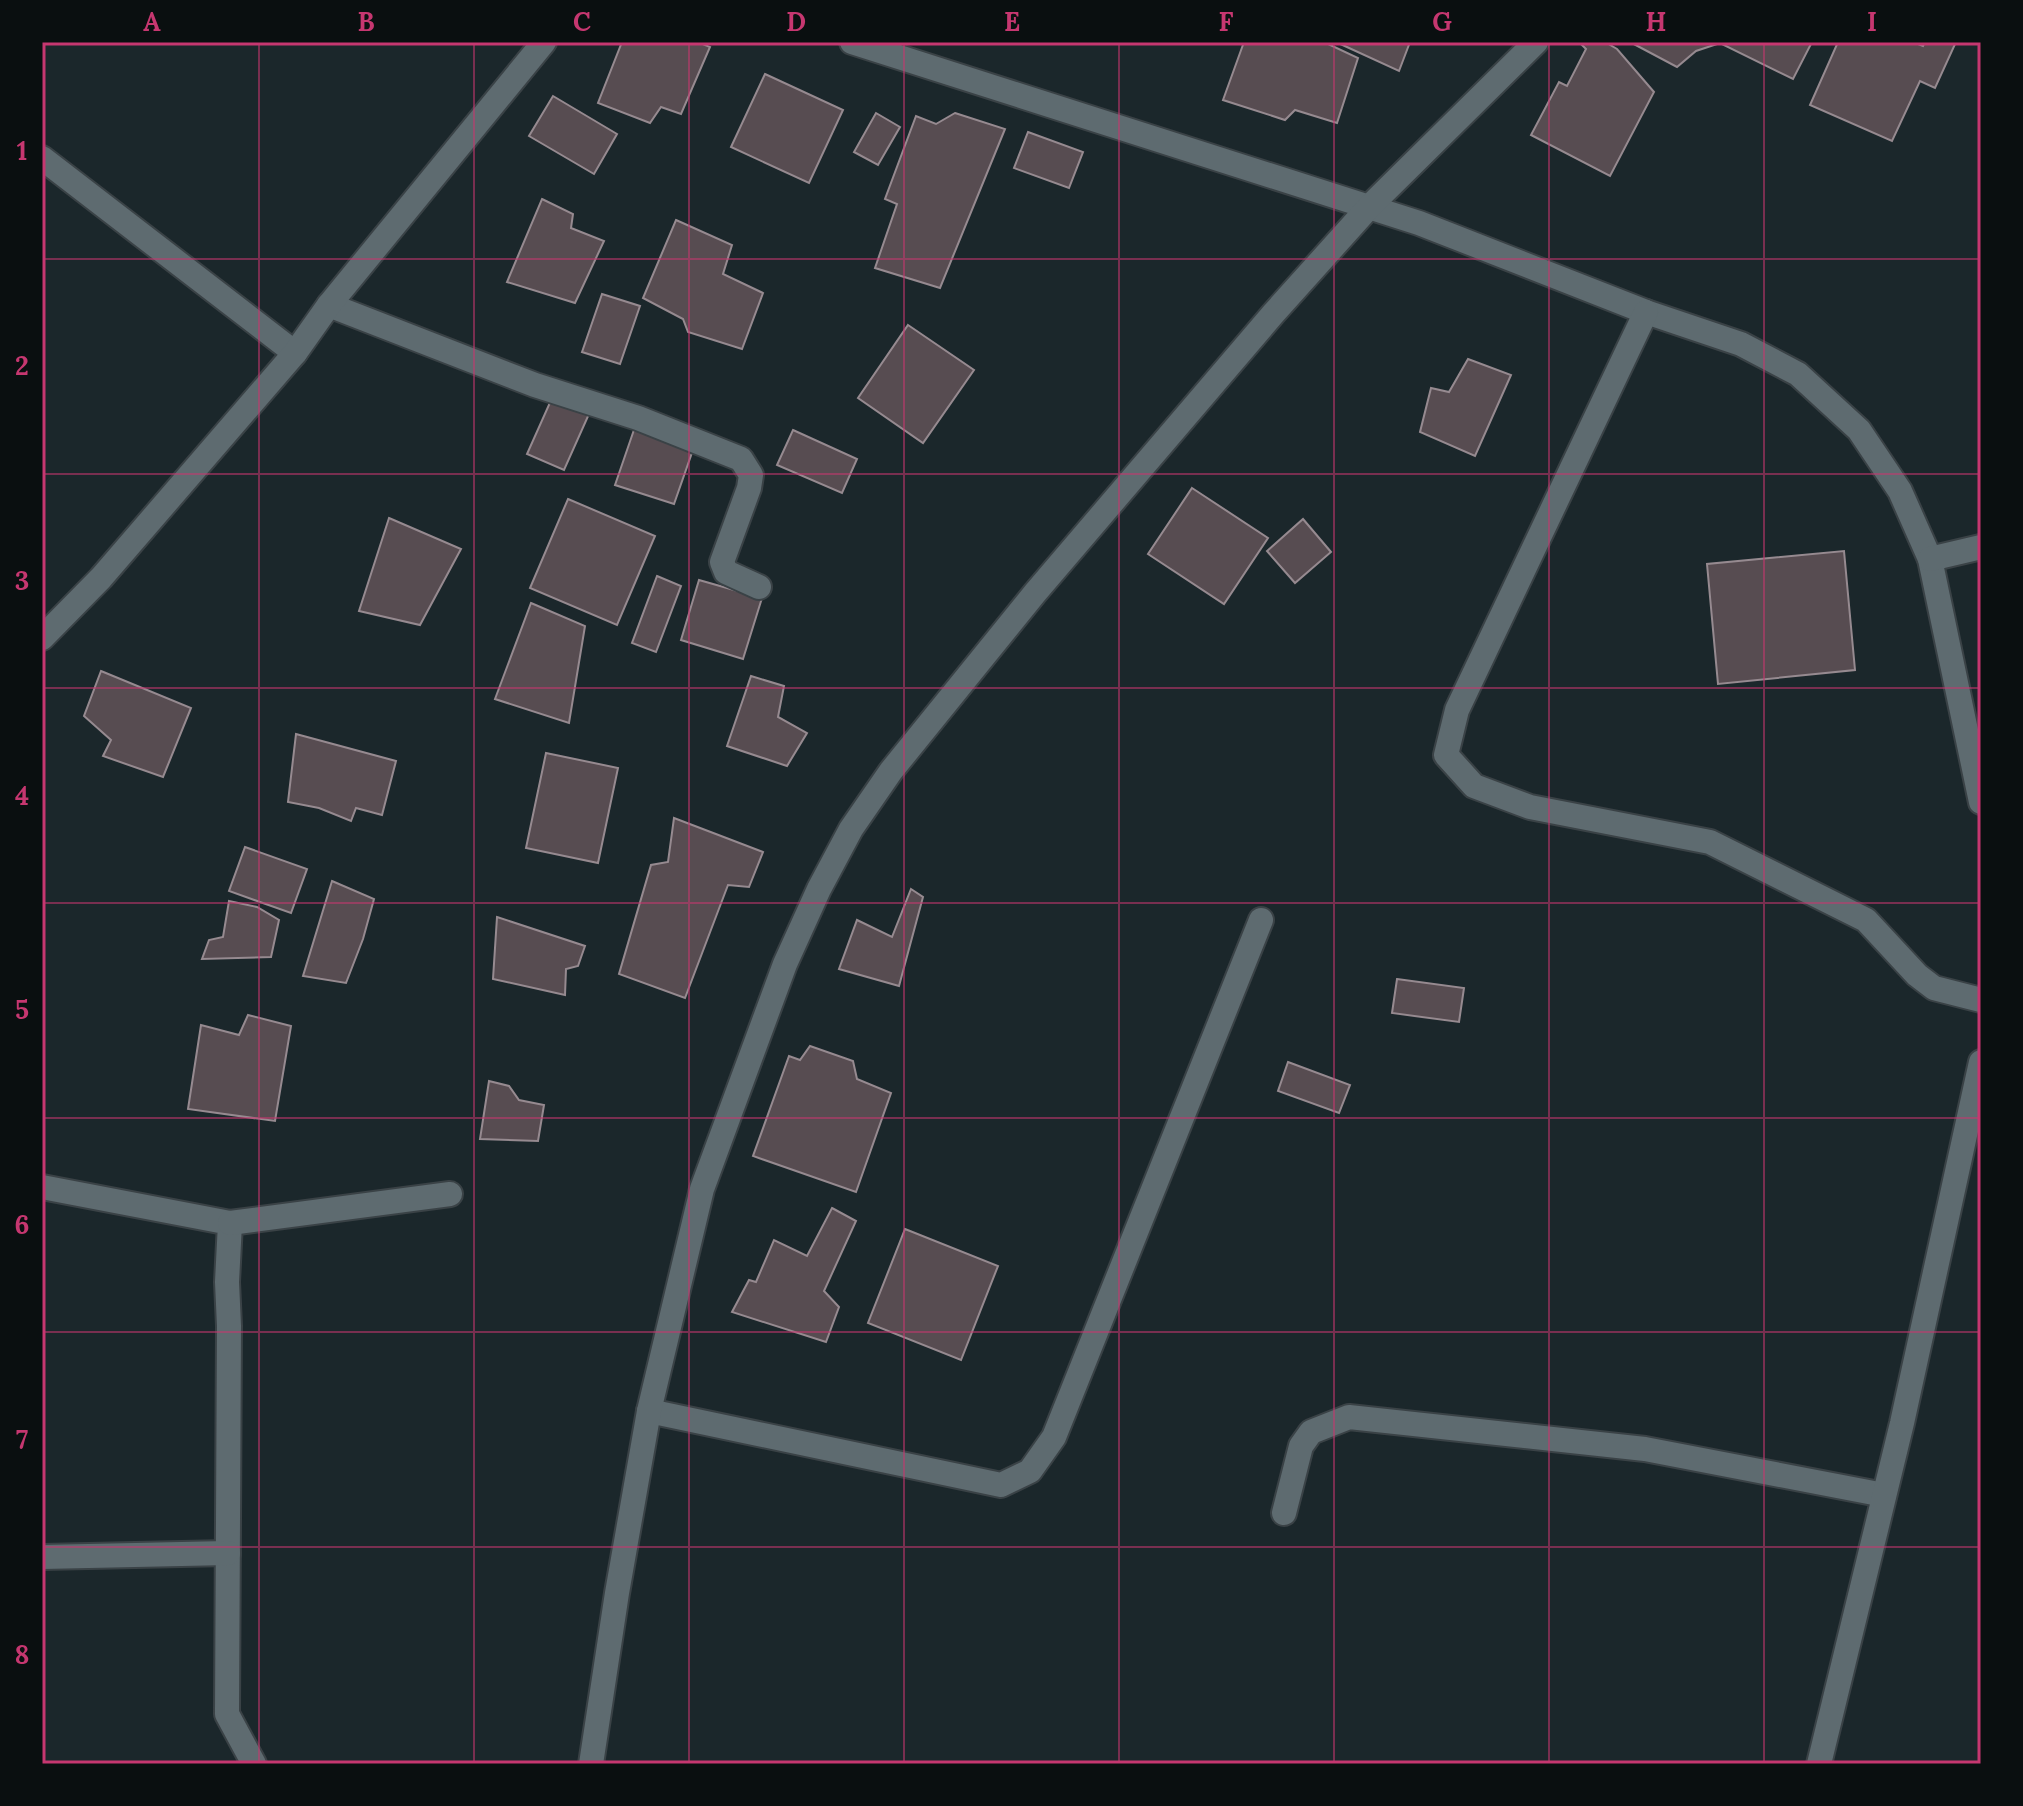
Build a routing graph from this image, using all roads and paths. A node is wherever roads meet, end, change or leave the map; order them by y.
1 (544, 42) edge
2 (852, 42) edge
3 (1536, 42) edge
4 (42, 158) edge
5 (1369, 207) junction
6 (329, 305) junction
7 (1646, 312) junction
8 (295, 353) junction
9 (1981, 547) edge
10 (1930, 559) junction
11 (759, 587) dead end
12 (42, 638) edge
13 (1981, 802) edge
14 (1261, 920) dead end
15 (1981, 1000) edge
16 (1981, 1062) edge
17 (1972, 1143) edge
18 (42, 1187) edge
19 (450, 1194) dead end
20 (230, 1223) junction
21 (649, 1411) junction
22 (1884, 1495) junction
23 (1284, 1513) dead end
24 (228, 1553) junction
25 (42, 1557) edge
26 (254, 1764) edge
27 (591, 1764) edge
28 (1819, 1764) edge

1 - 6 street
2 - 5 street
3 - 5 street
4 - 8 street
5 - 7 street
5 - 21 street
6 - 8 street
6 - 11 street
7 - 10 street
7 - 15 street
8 - 12 street
9 - 10 street
10 - 13 street
14 - 21 street
16 - 17 street
17 - 22 street
18 - 20 street
19 - 20 street
20 - 24 street
21 - 27 street
22 - 23 street
22 - 28 street
24 - 25 street
24 - 26 street

